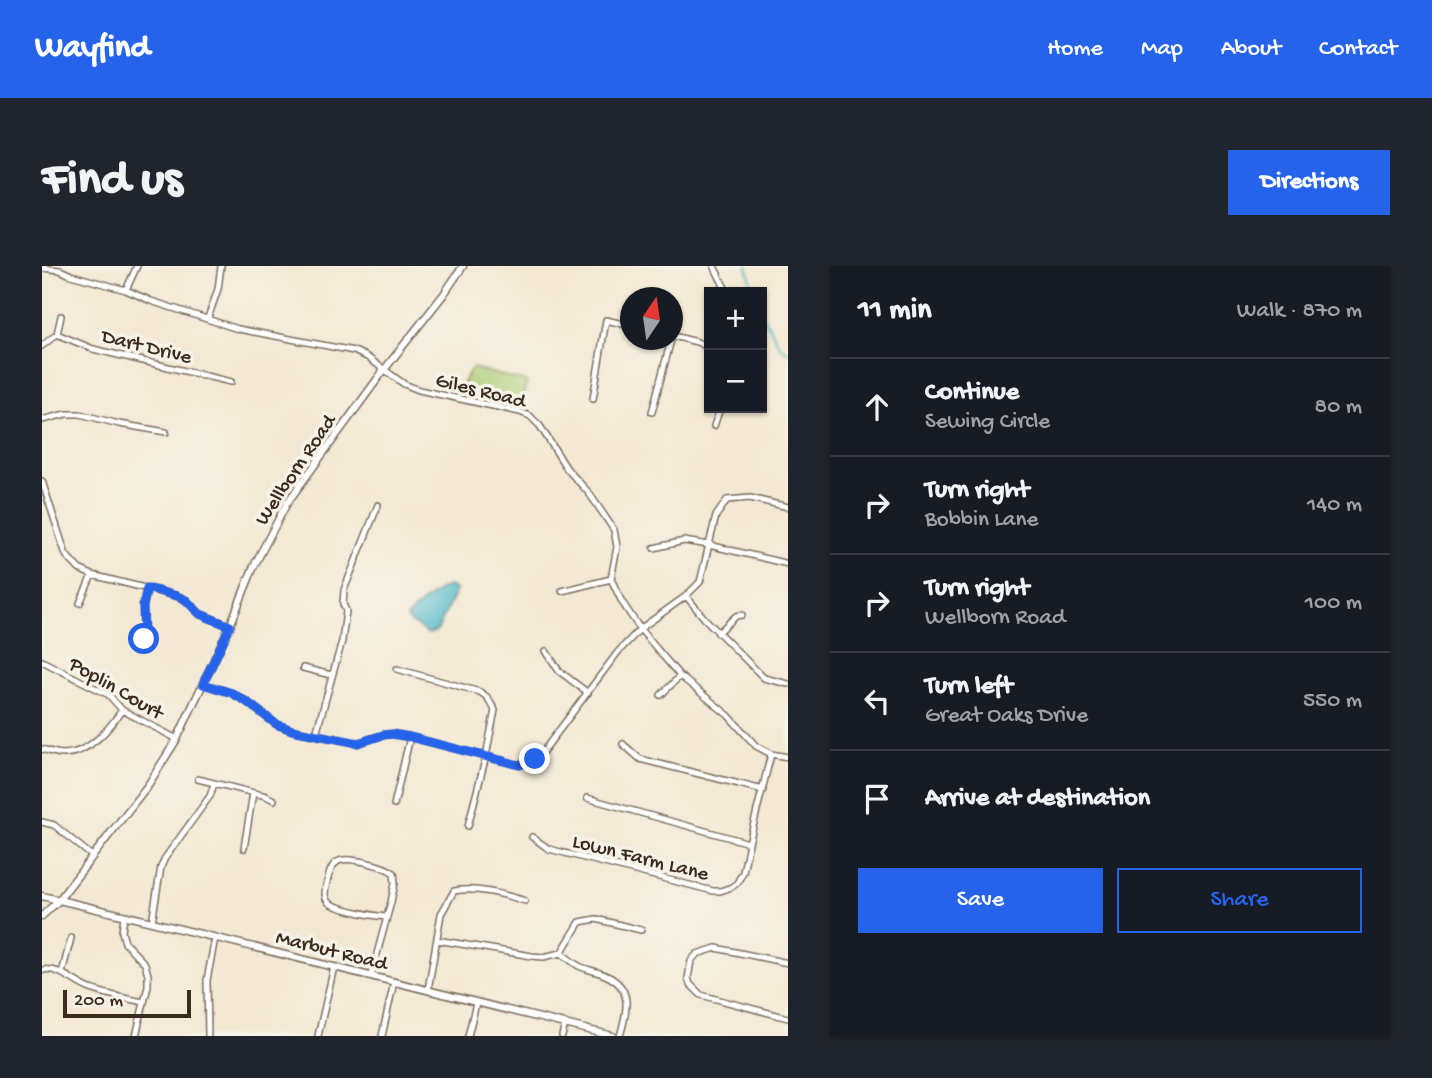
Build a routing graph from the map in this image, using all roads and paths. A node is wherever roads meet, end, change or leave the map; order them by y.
1 (137, 266) edge
2 (221, 266) edge
3 (463, 266) edge
4 (713, 266) edge
5 (42, 268) edge
6 (724, 287) edge
7 (125, 290) junction
8 (61, 316) dead end
9 (208, 318) junction
10 (620, 323) edge
11 (57, 334) junction
12 (683, 340) edge
13 (42, 346) edge
14 (704, 346) edge
15 (669, 350) edge
16 (384, 370) junction
17 (231, 382) dead end
18 (593, 399) dead end
19 (652, 412) dead end
20 (718, 413) edge
21 (42, 420) edge
22 (714, 426) dead end
23 (166, 432) dead end
24 (42, 481) edge
25 (378, 505) dead end
26 (788, 507) edge
27 (709, 545) junction
28 (654, 548) dead end
29 (788, 564) edge
30 (92, 575) junction
31 (611, 579) junction
32 (147, 588) junction
33 (562, 591) dead end
34 (686, 596) junction
35 (80, 603) dead end
36 (743, 615) dead end
37 (230, 626) junction
38 (640, 629) junction
39 (718, 633) junction
40 (144, 639) dead end
41 (546, 651) dead end
42 (42, 661) edge
43 (303, 668) dead end
44 (397, 669) dead end
45 (331, 675) junction
46 (680, 676) junction
47 (203, 684) junction
48 (788, 684) edge
49 (588, 693) junction
50 (662, 695) dead end
51 (122, 710) junction
52 (316, 734) junction
53 (410, 737) junction
54 (177, 739) junction
55 (623, 744) dead end
56 (42, 749) edge
57 (771, 754) junction
58 (486, 756) junction
59 (788, 757) edge
60 (198, 779) dead end
61 (214, 783) junction
62 (762, 790) junction
63 (253, 793) junction
64 (587, 798) dead end
65 (274, 800) dead end
66 (394, 805) dead end
67 (42, 822) edge
68 (468, 826) dead end
69 (532, 837) dead end
70 (749, 843) junction
71 (244, 848) dead end
72 (92, 856) junction
73 (44, 897) edge
74 (58, 901) junction
75 (525, 901) dead end
76 (44, 914) edge
77 (124, 916) junction
78 (386, 917) junction
79 (152, 922) junction
80 (641, 930) dead end
81 (71, 938) dead end
82 (215, 938) junction
83 (437, 940) junction
84 (561, 953) junction
85 (788, 963) edge
86 (334, 967) junction
87 (42, 970) edge
88 (62, 973) junction
89 (372, 976) junction
90 (394, 982) junction
91 (428, 990) junction
92 (143, 1002) junction
93 (476, 1003) junction
94 (788, 1017) edge
95 (565, 1024) junction
96 (136, 1036) edge
97 (208, 1036) edge
98 (318, 1036) edge
99 (382, 1036) edge
100 (468, 1036) edge
101 (562, 1036) edge
102 (613, 1036) edge
103 (620, 1036) edge

1 - 7 street
2 - 9 street
3 - 16 street, Wellborn Road
4 - 6 street
5 - 7 street, Giles Road
7 - 9 street, Giles Road
8 - 11 street
9 - 16 street, Giles Road
10 - 18 street
11 - 13 street
11 - 17 street, Dart Drive
12 - 14 street
15 - 19 street
16 - 31 street, Giles Road
16 - 37 street, Wellborn Road
20 - 22 street
21 - 23 street
24 - 30 street
25 - 45 street
26 - 27 street
27 - 28 street
27 - 29 street
27 - 34 street
30 - 32 street
30 - 35 street
31 - 33 street
31 - 38 street
32 - 37 street
32 - 40 street
34 - 38 street
34 - 39 street
36 - 39 street
37 - 47 street, Wellborn Road
38 - 46 street
38 - 49 street
39 - 48 street
41 - 49 street
42 - 51 street, Poplin Court
43 - 45 street
44 - 58 street
45 - 52 street
46 - 50 street
46 - 57 street
47 - 52 street
47 - 54 street, Wellborn Road
49 - 58 street
51 - 54 street, Poplin Court
51 - 56 street
52 - 53 street
53 - 58 street
53 - 66 street
54 - 72 street, Wellborn Road
55 - 62 street
57 - 59 street
57 - 62 street, Lown Farm Lane
58 - 68 street
60 - 61 street
61 - 63 street
61 - 79 street
62 - 70 street, Lown Farm Lane
63 - 65 street
63 - 71 street
64 - 70 street
67 - 72 street
69 - 70 street, Lown Farm Lane
72 - 74 street, Wellborn Road
73 - 74 street, Marbut Road
73 - 76 street
74 - 76 street, Wellborn Road
74 - 77 street, Marbut Road
75 - 83 street
77 - 79 street, Marbut Road
77 - 92 street
78 - 78 street
78 - 89 street
79 - 82 street, Marbut Road
80 - 84 street
81 - 88 street
82 - 86 street, Marbut Road
82 - 97 street
83 - 84 street
83 - 91 street
84 - 103 street
85 - 94 street
86 - 89 street, Marbut Road
86 - 98 street
87 - 88 street
88 - 92 street
89 - 90 street, Marbut Road
90 - 91 street, Marbut Road
90 - 99 street
91 - 93 street, Marbut Road
92 - 96 street
93 - 95 street, Marbut Road
93 - 100 street
95 - 101 street
95 - 102 street, Marbut Road

